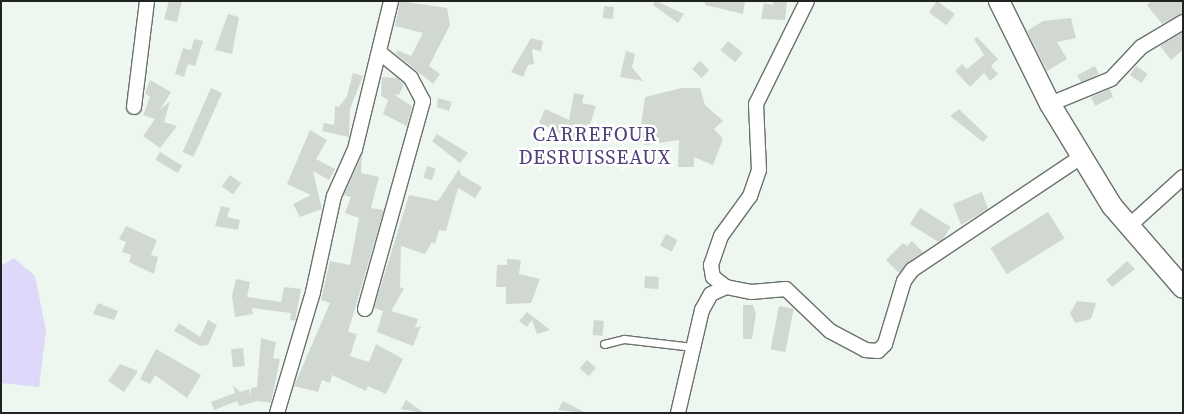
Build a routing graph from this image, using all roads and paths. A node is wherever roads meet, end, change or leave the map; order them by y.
1 (147, 1) edge
2 (391, 1) edge
3 (807, 1) edge
4 (999, 1) edge
5 (1183, 22) edge
6 (378, 52) junction
7 (1050, 104) junction
8 (134, 107) dead end
9 (1081, 157) junction
10 (1183, 177) edge
11 (1129, 226) junction
12 (726, 287) junction
13 (1183, 288) edge
14 (365, 309) dead end
15 (604, 344) dead end
16 (693, 347) junction
17 (277, 413) edge
18 (678, 413) edge

1 - 8 street
2 - 6 street
3 - 12 street
4 - 7 main road
5 - 7 street
6 - 14 street
6 - 17 street
7 - 9 main road
9 - 11 main road
9 - 12 street
10 - 11 street
11 - 13 main road
12 - 16 street
15 - 16 lane
16 - 18 street

